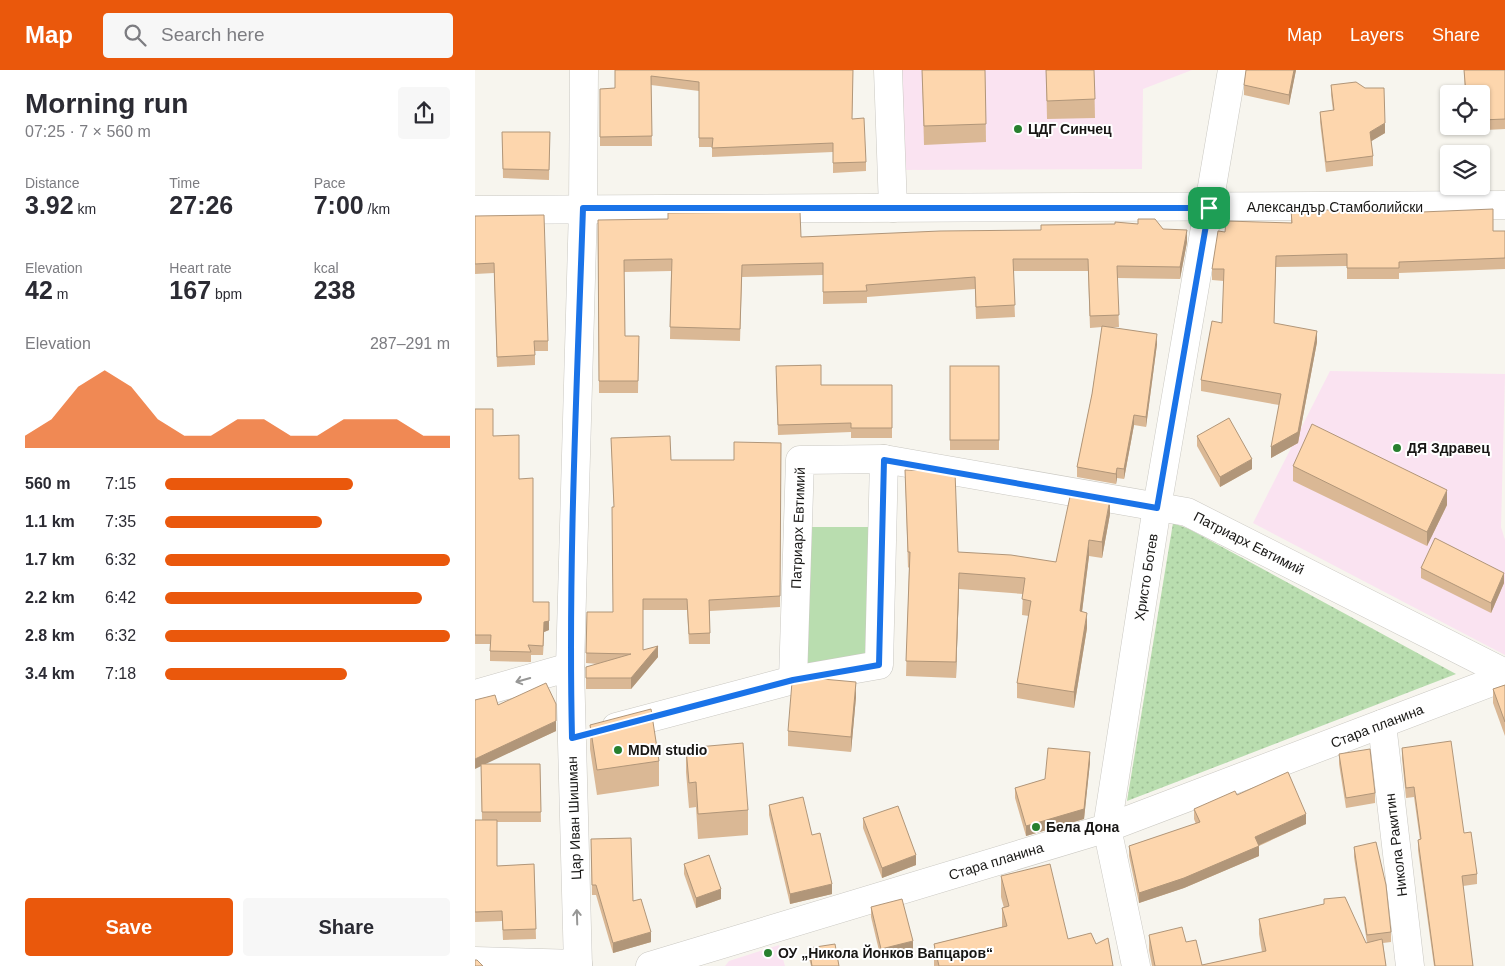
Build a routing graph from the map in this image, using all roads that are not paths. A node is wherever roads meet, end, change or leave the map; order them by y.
1 (584, 70) edge
2 (888, 70) edge
3 (1232, 70) edge
4 (1505, 205) edge
5 (583, 208) junction
6 (893, 208) junction
7 (1209, 208) junction
8 (475, 210) edge
9 (884, 460) junction
10 (1157, 508) junction
11 (570, 667) junction
12 (1505, 673) edge
13 (1505, 677) edge
14 (793, 680) junction
15 (475, 694) edge
16 (1383, 724) junction
17 (572, 738) junction
18 (1107, 828) junction
19 (475, 961) edge
20 (578, 965) edge
21 (650, 966) edge
22 (1136, 966) edge
23 (1410, 966) edge

1 - 5 street, Цар Иван Шишман
2 - 6 street
3 - 7 street, Христо Ботев
4 - 7 street, Александър Стамболийски
5 - 6 street, Александър Стамболийски
5 - 8 street, Александър Стамболийски
5 - 11 street, Цар Иван Шишман
6 - 7 street, Александър Стамболийски
7 - 10 street, Христо Ботев
9 - 10 street, Патриарх Евтимий
9 - 14 street
9 - 14 street, Патриарх Евтимий
10 - 12 street, Патриарх Евтимий
10 - 18 street, Христо Ботев
11 -> 15 street
11 - 17 street, Цар Иван Шишман
13 - 16 street, Стара планина
14 - 17 street
16 - 18 street, Стара планина
16 - 23 street, Никола Ракитин
20 -> 17 street, Цар Иван Шишман
18 - 21 street, Стара планина
18 - 22 street, Христо Ботев
19 - 20 street

